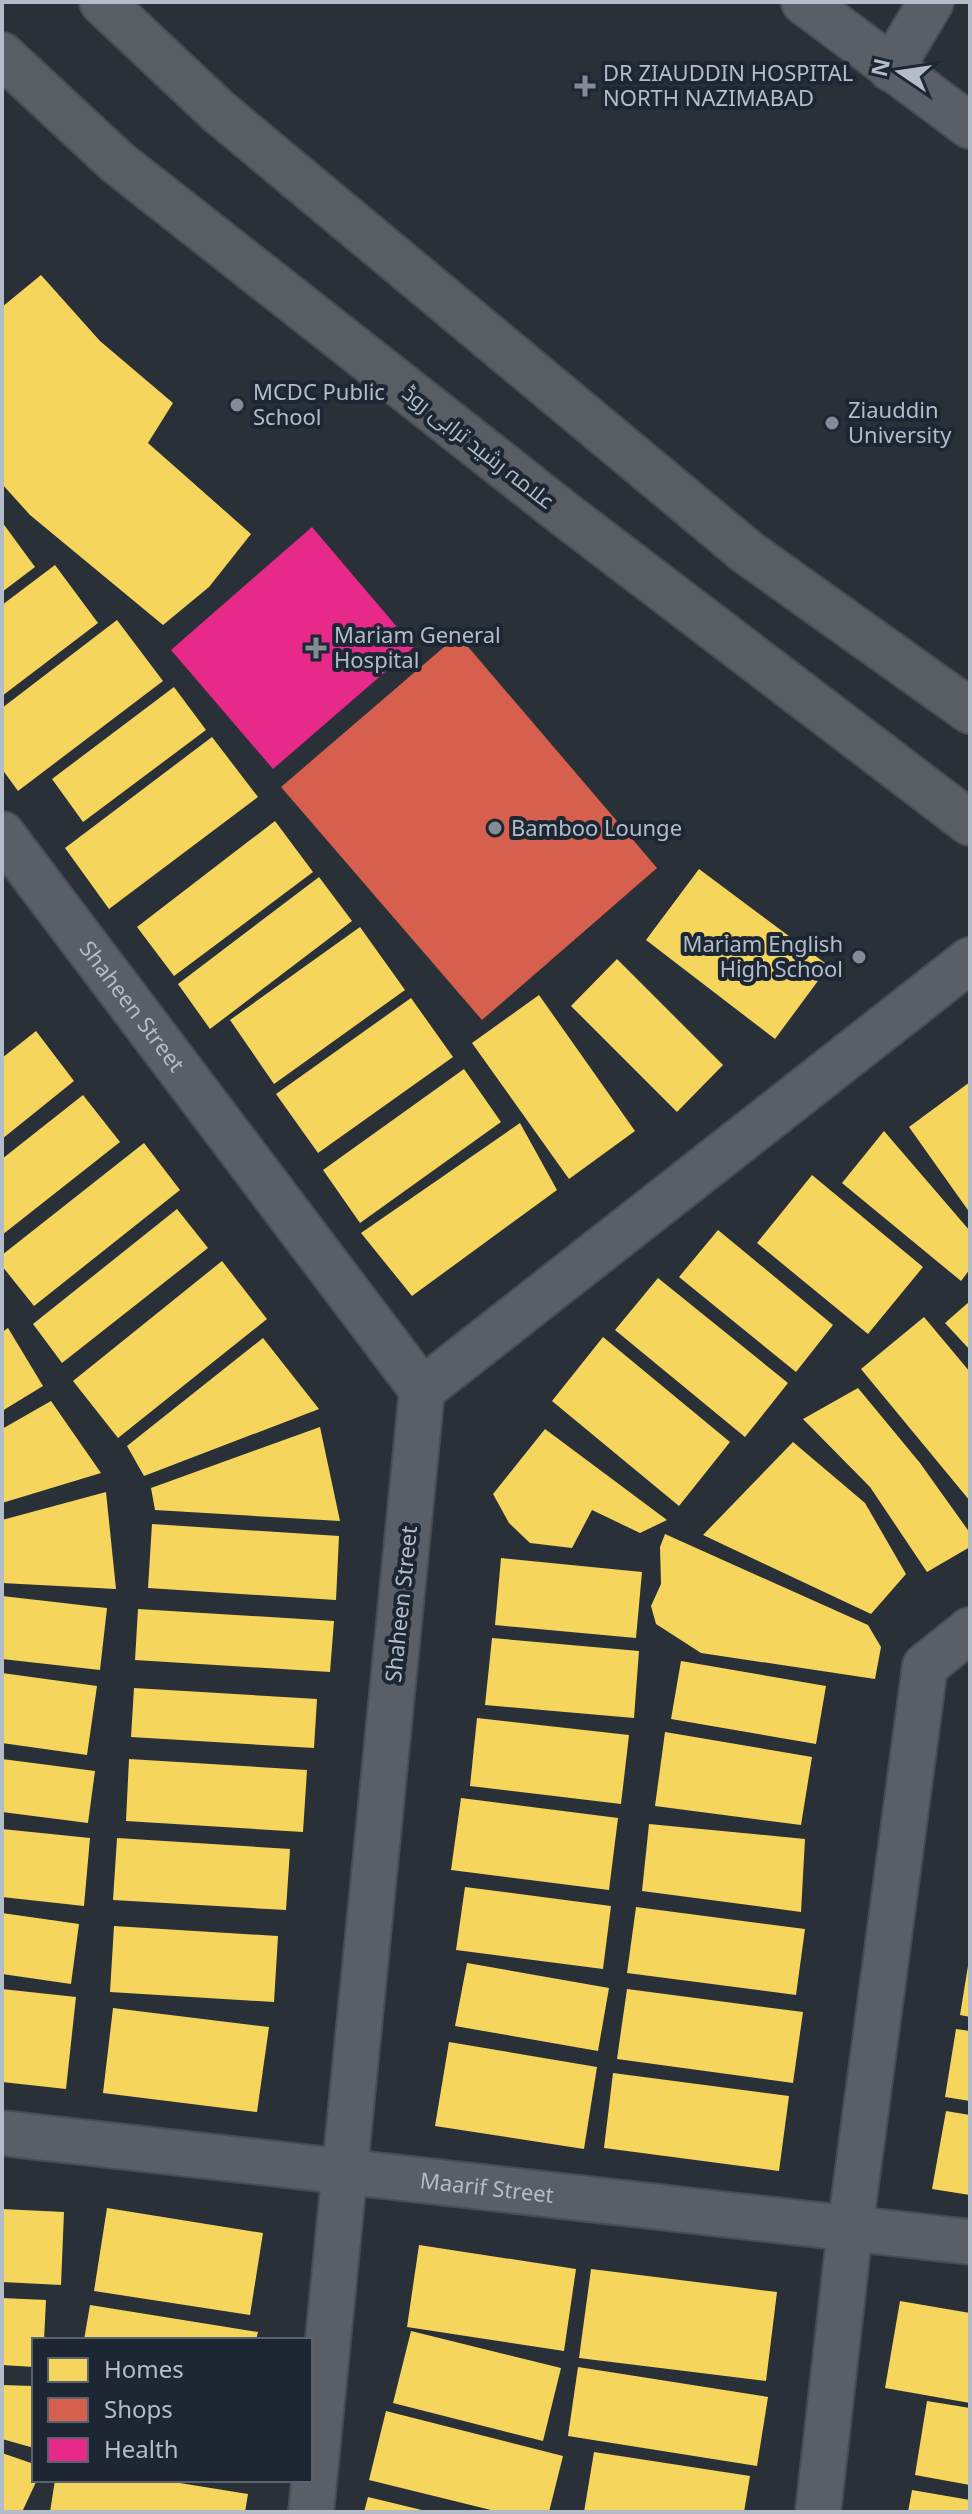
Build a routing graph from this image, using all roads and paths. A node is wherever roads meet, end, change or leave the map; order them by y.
1 (102, 2) edge
2 (804, 2) edge
3 (931, 2) edge
4 (2, 55) edge
5 (891, 69) junction
6 (970, 126) edge
7 (970, 711) edge
8 (970, 823) edge
9 (2, 834) edge
10 (970, 960) edge
11 (422, 1390) junction
12 (970, 1630) edge
13 (2, 2133) edge
14 (344, 2174) junction
15 (850, 2229) junction
16 (970, 2242) edge
17 (311, 2512) edge
18 (818, 2512) edge

1 - 7 main road
2 - 5 street
3 - 5 street
4 - 8 main road, علامہ رشید ترابی روڈ
5 - 6 street
9 - 11 street, Shaheen Street
10 - 11 street
11 - 14 street, Shaheen Street
12 - 15 street
13 - 14 street, Maarif Street
14 - 15 street, Maarif Street
14 - 17 street, Shaheen Street
15 - 16 street, Maarif Street
15 - 18 street

